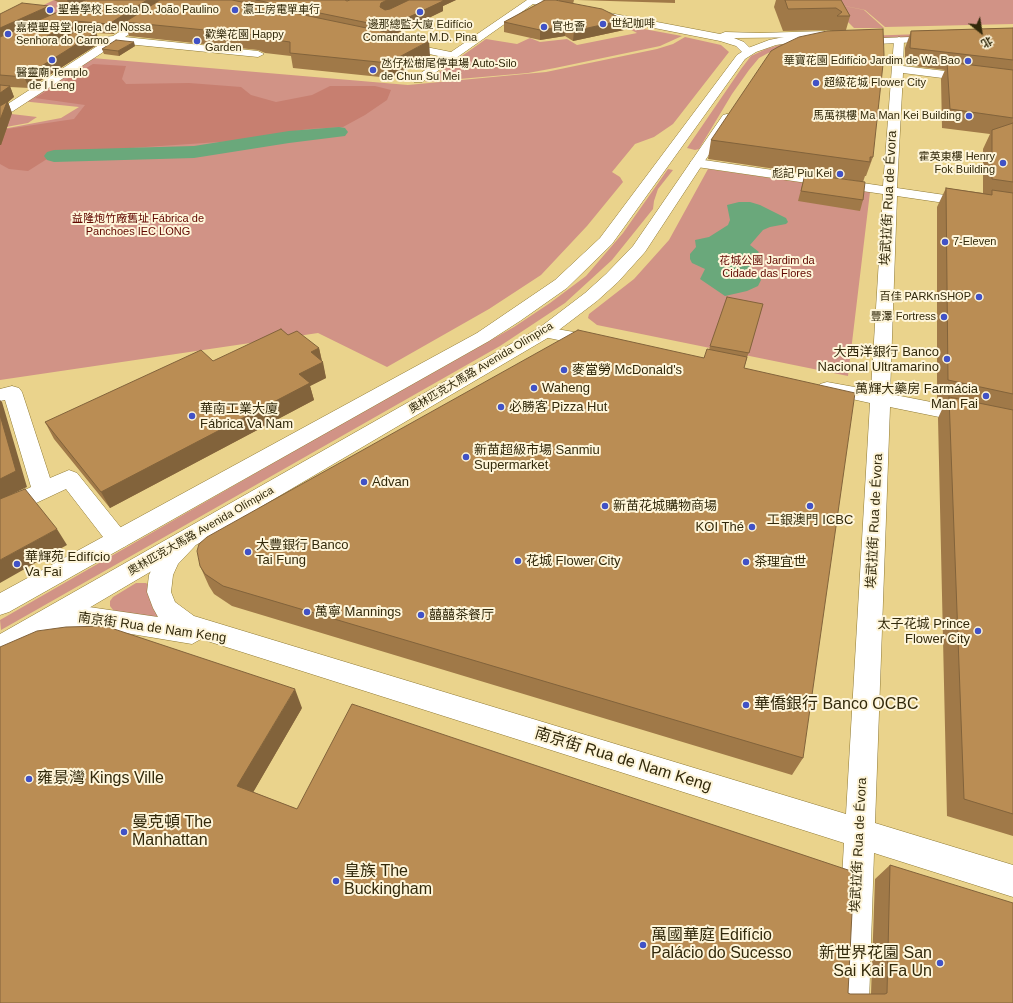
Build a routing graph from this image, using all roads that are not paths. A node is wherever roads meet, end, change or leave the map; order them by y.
1 (190, 0) edge
2 (532, 0) edge
3 (682, 30) junction
4 (830, 34) junction
5 (100, 38) edge
6 (114, 40) junction
7 (899, 40) junction
8 (391, 43) edge
9 (748, 52) junction
10 (258, 54) edge
11 (779, 54) edge
12 (452, 56) junction
13 (898, 70) junction
14 (418, 80) dead end
15 (1013, 83) edge
16 (16, 92) edge
17 (31, 94) junction
18 (736, 104) edge
19 (0, 114) edge
20 (684, 161) junction
21 (890, 191) junction
22 (1013, 209) edge
23 (545, 332) junction
24 (613, 345) edge
25 (812, 385) edge
26 (0, 395) edge
27 (880, 398) junction
28 (1013, 425) edge
29 (43, 491) junction
30 (0, 512) edge
31 (191, 537) junction
32 (118, 540) junction
33 (0, 605) edge
34 (25, 633) junction
35 (233, 639) junction
36 (0, 647) edge
37 (860, 833) junction
38 (1013, 881) edge
39 (852, 1003) edge

1 - 6 street
2 - 3 street
2 - 12 street
3 - 4 street
3 - 9 street
4 - 7 street, 奧林匹克大馬路 Avenida Olímpica
4 - 9 street, 奧林匹克大馬路 Avenida Olímpica
5 - 6 street
6 - 10 street
6 - 17 street
7 - 11 street, 奧林匹克大馬路 Avenida Olímpica
7 - 13 street, 埃武拉街 Rua de Évora
8 - 12 street
9 - 20 street, 奧林匹克大馬路 Avenida Olímpica
12 - 14 street
13 - 15 street
13 - 21 street, 埃武拉街 Rua de Évora
16 - 17 street
17 - 19 street
18 - 20 street, 奧林匹克大馬路 Avenida Olímpica
20 - 21 street
20 - 23 street, 奧林匹克大馬路 Avenida Olímpica
20 - 32 street, 奧林匹克大馬路 Avenida Olímpica
21 - 22 street
21 - 27 street, 埃武拉街 Rua de Évora
23 - 24 street
23 - 31 street, 奧林匹克大馬路 Avenida Olímpica
25 - 27 street
26 - 29 street
27 - 28 street
27 - 37 street, 埃武拉街 Rua de Évora
29 - 30 street
29 - 32 street
31 - 34 street, 奧林匹克大馬路 Avenida Olímpica
31 - 35 street, 南京街 Rua de Nam Keng
32 - 33 street, 奧林匹克大馬路 Avenida Olímpica
34 - 35 street, 南京街 Rua de Nam Keng
34 - 36 street, 奧林匹克大馬路 Avenida Olímpica
35 - 37 street, 南京街 Rua de Nam Keng
37 - 38 street, 南京街 Rua de Nam Keng
37 - 39 street, 埃武拉街 Rua de Évora

